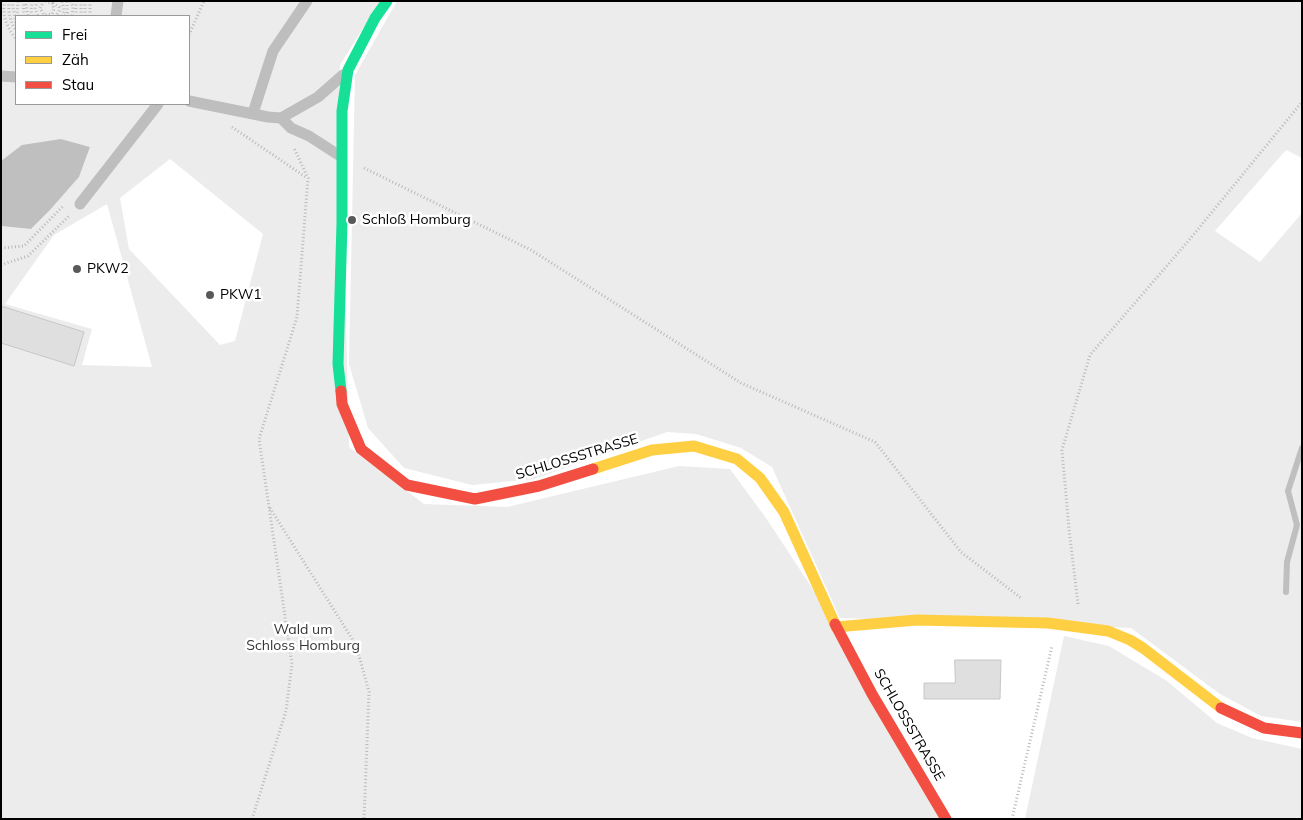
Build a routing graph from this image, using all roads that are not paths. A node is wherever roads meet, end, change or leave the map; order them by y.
1 (118, 1) edge
2 (307, 1) edge
3 (387, 1) edge
4 (116, 15) edge
5 (348, 70) junction
6 (1, 76) edge
7 (15, 77) edge
8 (190, 101) edge
9 (157, 105) edge
10 (253, 114) junction
11 (281, 118) junction
12 (341, 157) junction
13 (80, 204) road end
14 (836, 626) junction
15 (1302, 733) edge
16 (946, 819) edge

1 - 4 lane
2 - 10 lane
3 - 5 street, SCHLOSSSTRASSE
5 - 11 lane
5 - 12 street, SCHLOSSSTRASSE
6 - 7 lane
8 - 10 lane
9 - 13 lane
10 - 11 lane
11 - 12 lane
12 - 14 street, SCHLOSSSTRASSE
14 - 15 street
14 - 16 street, SCHLOSSSTRASSE

